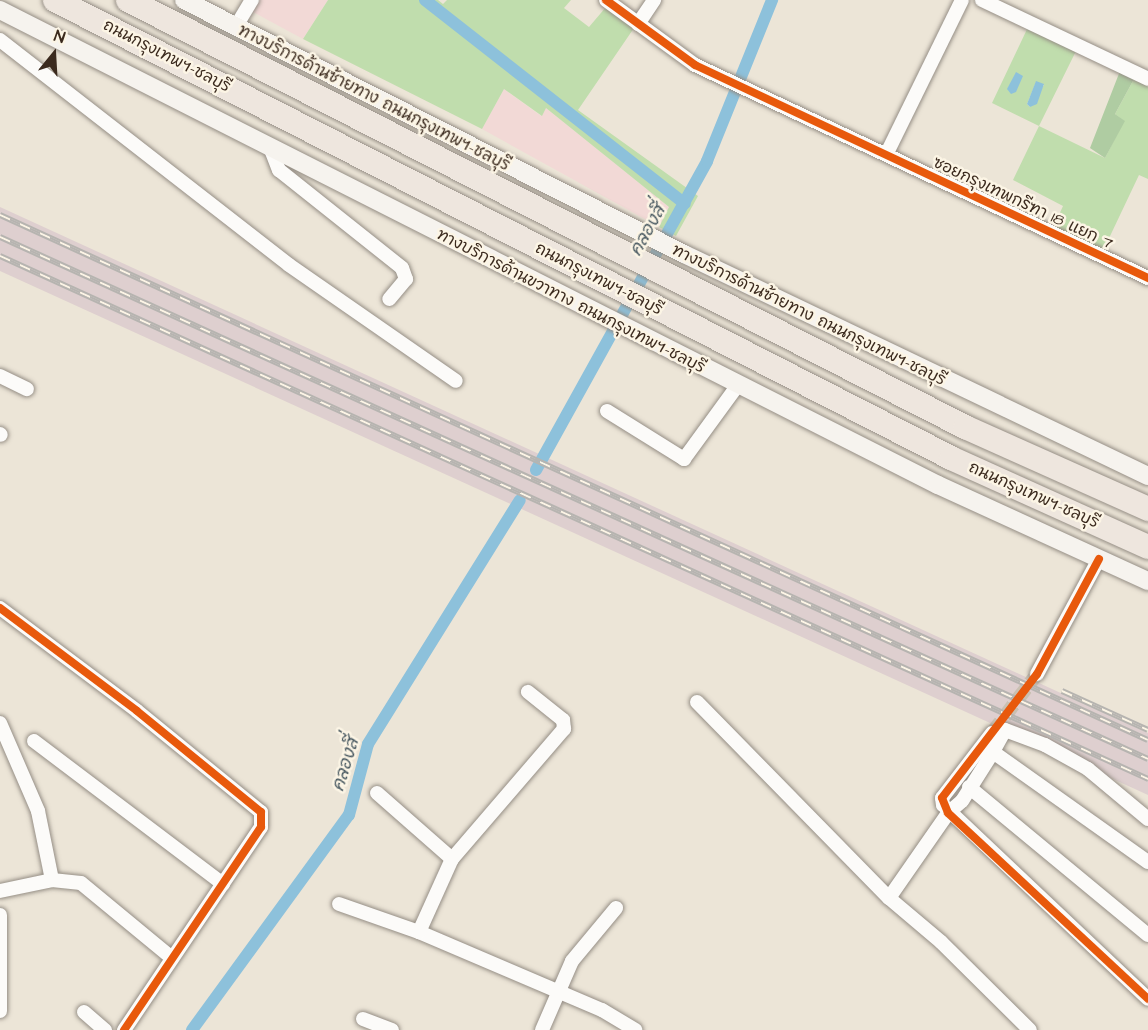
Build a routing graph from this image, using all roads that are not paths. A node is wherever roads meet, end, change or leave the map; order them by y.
1 (55, 0) edge
2 (128, 0) edge
3 (184, 0) edge
4 (252, 0) edge
5 (606, 0) edge
6 (654, 0) edge
7 (962, 0) edge
8 (982, 0) edge
9 (0, 10) edge
10 (638, 24) junction
11 (235, 28) junction
12 (0, 40) edge
13 (1148, 79) edge
14 (270, 147) junction
15 (886, 153) junction
16 (1148, 278) edge
17 (389, 299) dead end
18 (0, 376) edge
19 (456, 381) dead end
20 (738, 385) junction
21 (27, 389) dead end
22 (607, 411) dead end
23 (1148, 476) edge
24 (1148, 509) edge
25 (1148, 547) edge
26 (1099, 559) junction
27 (1148, 581) edge
28 (0, 608) edge
29 (1037, 674) tunnel mouth
30 (528, 692) dead end
31 (697, 702) dead end
32 (0, 723) edge
33 (992, 733) tunnel mouth
34 (34, 741) dead end
35 (993, 752) junction
36 (969, 787) junction
37 (377, 794) dead end
38 (948, 813) junction
39 (1148, 819) edge
40 (452, 859) junction
41 (1148, 862) edge
42 (52, 880) junction
43 (223, 885) junction
44 (0, 891) edge
45 (889, 898) junction
46 (339, 904) dead end
47 (616, 908) dead end
48 (0, 915) edge
49 (419, 932) junction
50 (1148, 934) edge
51 (172, 958) junction
52 (557, 992) junction
53 (1148, 999) edge
54 (0, 1011) edge
55 (84, 1012) dead end
56 (363, 1019) dead end
57 (105, 1030) edge
58 (124, 1030) edge
59 (392, 1030) edge
60 (542, 1030) edge
61 (635, 1030) edge
62 (1030, 1030) edge

1 - 25 highway, ถนนกรุงเทพฯ-ชลบุรี
2 - 24 highway, ถนนกรุงเทพฯ-ชลบุรี
3 - 11 main road, ทางบริการด้านซ้ายทาง ถนนกรุงเทพฯ-ชลบุรี
4 - 11 street
5 - 10 street, ซอยกรุงเทพกรีฑา 18 แยก 7
6 - 10 street
7 - 15 street
8 - 13 street
9 - 14 main road, ทางบริการด้านขวาทาง ถนนกรุงเทพฯ-ชลบุรี
10 - 15 street, ซอยกรุงเทพกรีฑา 18 แยก 7
11 - 23 main road, ทางบริการด้านซ้ายทาง ถนนกรุงเทพฯ-ชลบุรี
12 - 19 street
14 - 17 street
14 - 20 main road, ทางบริการด้านขวาทาง ถนนกรุงเทพฯ-ชลบุรี
15 - 16 street, ซอยกรุงเทพกรีฑา 18 แยก 7
18 - 21 street
20 - 22 street
20 - 26 main road, ทางบริการด้านขวาทาง ถนนกรุงเทพฯ-ชลบุรี
26 - 27 main road, ทางบริการด้านขวาทาง ถนนกรุงเทพฯ-ชลบุรี
26 - 29 street
28 - 43 street
30 - 40 street
31 - 45 street
32 - 42 street
33 - 38 street
34 - 43 street
35 - 36 street
35 - 39 street
35 - 41 street
36 - 38 street
36 - 50 street
37 - 40 street
38 - 45 street
38 - 53 street
40 - 49 street
42 - 44 street
42 - 51 street
43 - 51 street
45 - 62 street
46 - 49 street
47 - 52 street
48 - 54 street
49 - 52 street
51 - 58 street
52 - 60 street
52 - 61 street
55 - 57 street
56 - 59 street

